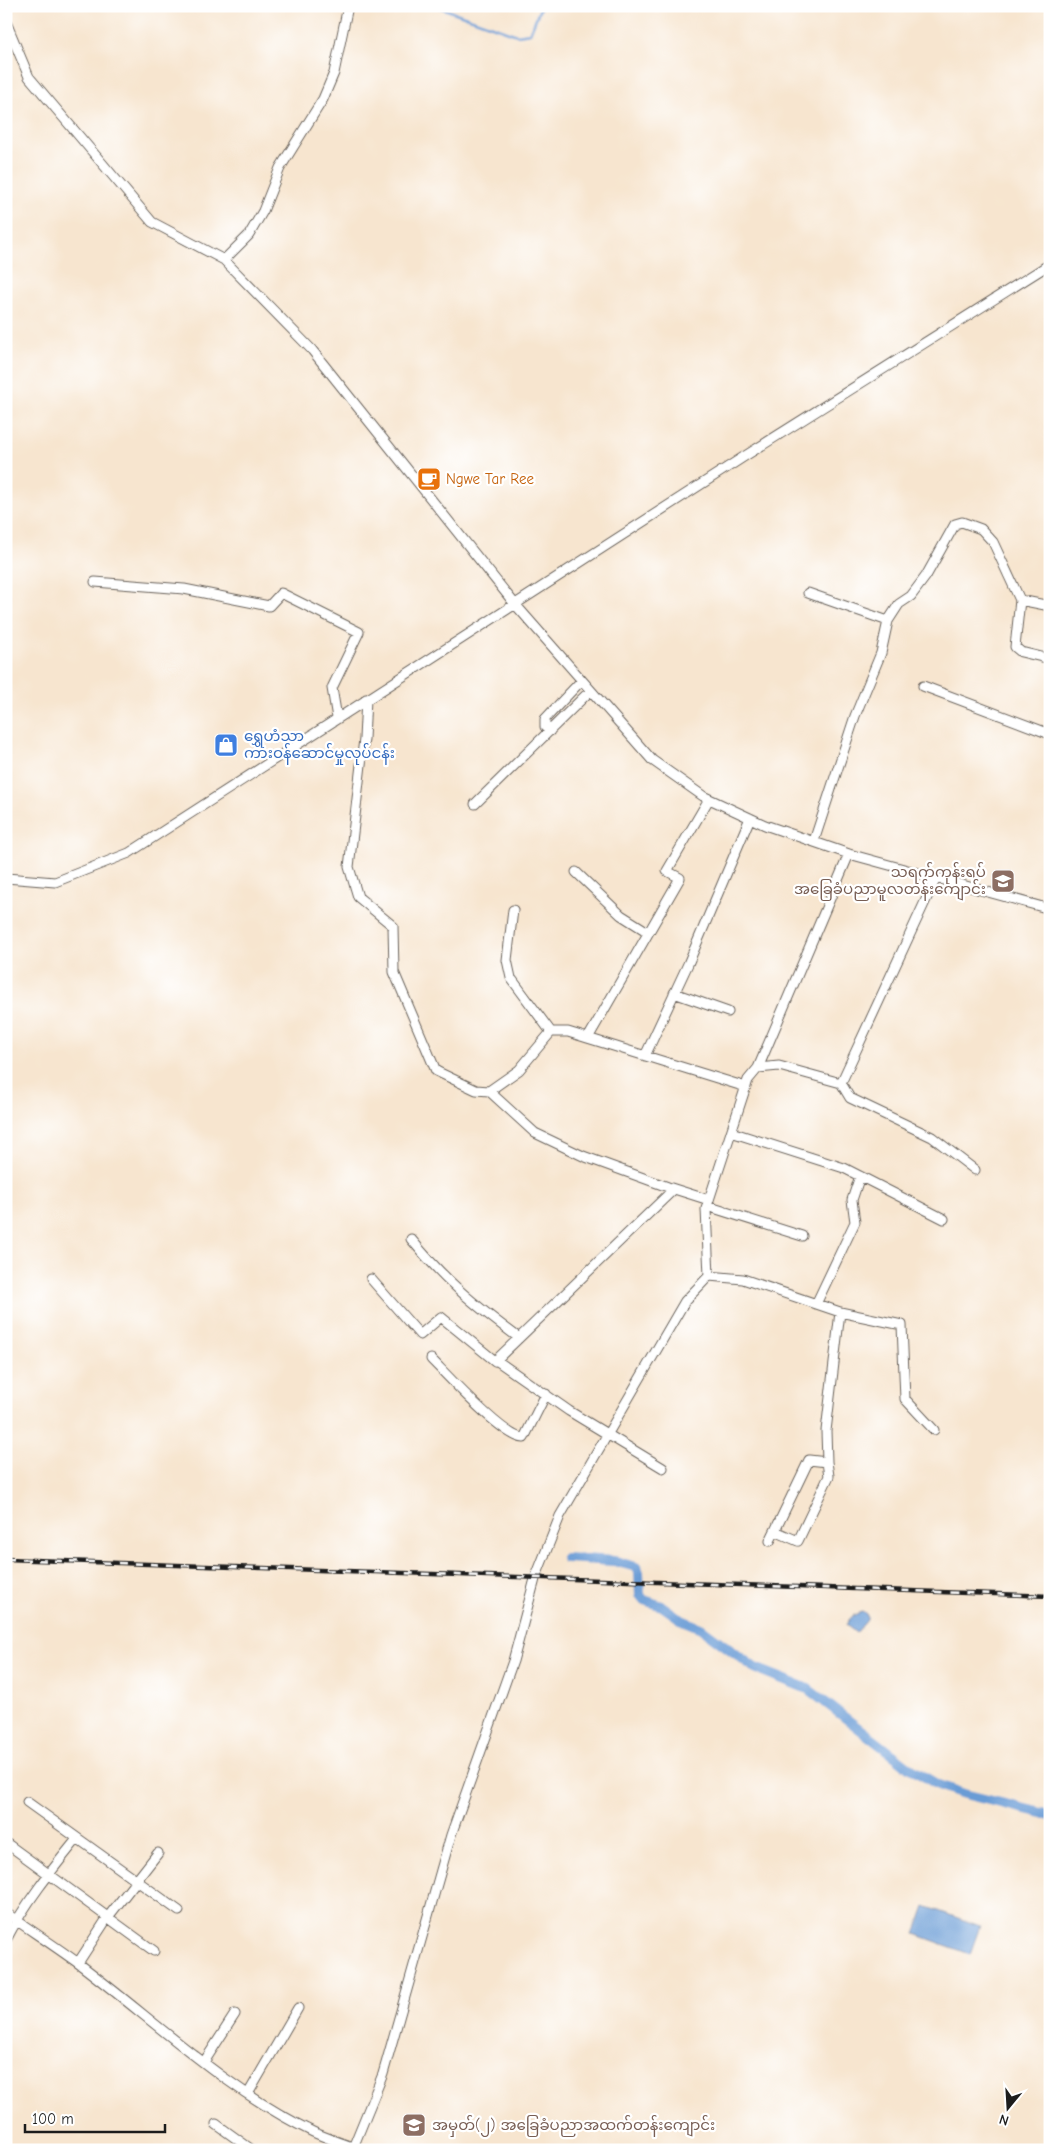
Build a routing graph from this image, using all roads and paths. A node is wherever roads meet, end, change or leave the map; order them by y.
1 (348, 6) edge
2 (6, 22) edge
3 (224, 260) junction
4 (1050, 264) edge
5 (95, 582) dead end
6 (808, 593) dead end
7 (1020, 600) junction
8 (514, 604) junction
9 (1050, 606) edge
10 (888, 621) junction
11 (1050, 659) edge
12 (581, 681) junction
13 (923, 686) dead end
14 (590, 691) junction
15 (366, 699) junction
16 (337, 718) junction
17 (550, 731) junction
18 (1050, 734) edge
19 (709, 799) junction
20 (475, 804) dead end
21 (750, 818) junction
22 (814, 841) junction
23 (849, 854) junction
24 (576, 872) dead end
25 (6, 878) edge
26 (936, 878) junction
27 (1050, 909) edge
28 (513, 910) dead end
29 (648, 932) junction
30 (674, 993) junction
31 (728, 1012) dead end
32 (551, 1032) junction
33 (588, 1038) junction
34 (645, 1056) junction
35 (758, 1068) junction
36 (841, 1083) junction
37 (746, 1087) junction
38 (489, 1091) junction
39 (731, 1132) junction
40 (974, 1170) dead end
41 (860, 1176) junction
42 (674, 1190) junction
43 (708, 1203) junction
44 (944, 1219) dead end
45 (802, 1236) dead end
46 (411, 1239) dead end
47 (709, 1276) junction
48 (372, 1279) dead end
49 (816, 1304) junction
50 (840, 1312) junction
51 (519, 1338) junction
52 (431, 1359) dead end
53 (496, 1360) junction
54 (546, 1394) junction
55 (934, 1430) dead end
56 (608, 1434) junction
57 (827, 1462) junction
58 (663, 1468) dead end
59 (775, 1531) junction
60 (770, 1542) dead end
61 (27, 1802) dead end
62 (77, 1839) junction
63 (6, 1843) edge
64 (158, 1853) dead end
65 (49, 1874) junction
66 (136, 1881) junction
67 (179, 1911) dead end
68 (6, 1913) edge
69 (108, 1917) junction
70 (16, 1920) junction
71 (6, 1940) edge
72 (154, 1951) dead end
73 (78, 1963) junction
74 (298, 2008) dead end
75 (235, 2014) dead end
76 (204, 2062) junction
77 (248, 2094) junction
78 (216, 2124) dead end
79 (352, 2148) edge
80 (252, 2150) edge

1 - 3 street
2 - 3 street
3 - 8 street
4 - 8 street
5 - 16 street
6 - 10 street
7 - 9 street
7 - 10 street
7 - 11 street
8 - 12 street
8 - 15 street
10 - 22 street
12 - 14 street
12 - 17 street
13 - 18 street
14 - 17 street
14 - 19 street
15 - 16 street
15 - 38 street
16 - 25 street
17 - 20 street
19 - 21 street
19 - 29 street
21 - 22 street
21 - 30 street
22 - 23 street
23 - 26 street
23 - 35 street
24 - 29 street
26 - 27 street
26 - 36 street
28 - 32 street
29 - 33 street
30 - 31 street
30 - 34 street
32 - 33 street
32 - 38 street
33 - 34 street
34 - 37 street
35 - 36 street
35 - 37 street
36 - 40 street
37 - 39 street
38 - 42 street
39 - 41 street
39 - 43 street
41 - 44 street
41 - 49 street
42 - 43 street
42 - 51 street
43 - 45 street
43 - 47 street
46 - 51 street
47 - 49 street
47 - 56 street
48 - 53 street
49 - 50 street
50 - 55 street
50 - 57 street
51 - 53 street
52 - 54 street
53 - 54 street
54 - 56 street
56 - 58 street
56 - 79 street
57 - 59 street
57 - 59 street
59 - 60 street
61 - 62 street
62 - 65 street
62 - 66 street
63 - 65 street
64 - 66 street
65 - 69 street
65 - 70 street
66 - 67 street
66 - 69 street
68 - 70 street
69 - 72 street
69 - 73 street
70 - 71 street
70 - 73 street
73 - 76 street
74 - 77 street
75 - 76 street
76 - 77 street
77 - 79 street
78 - 80 street

